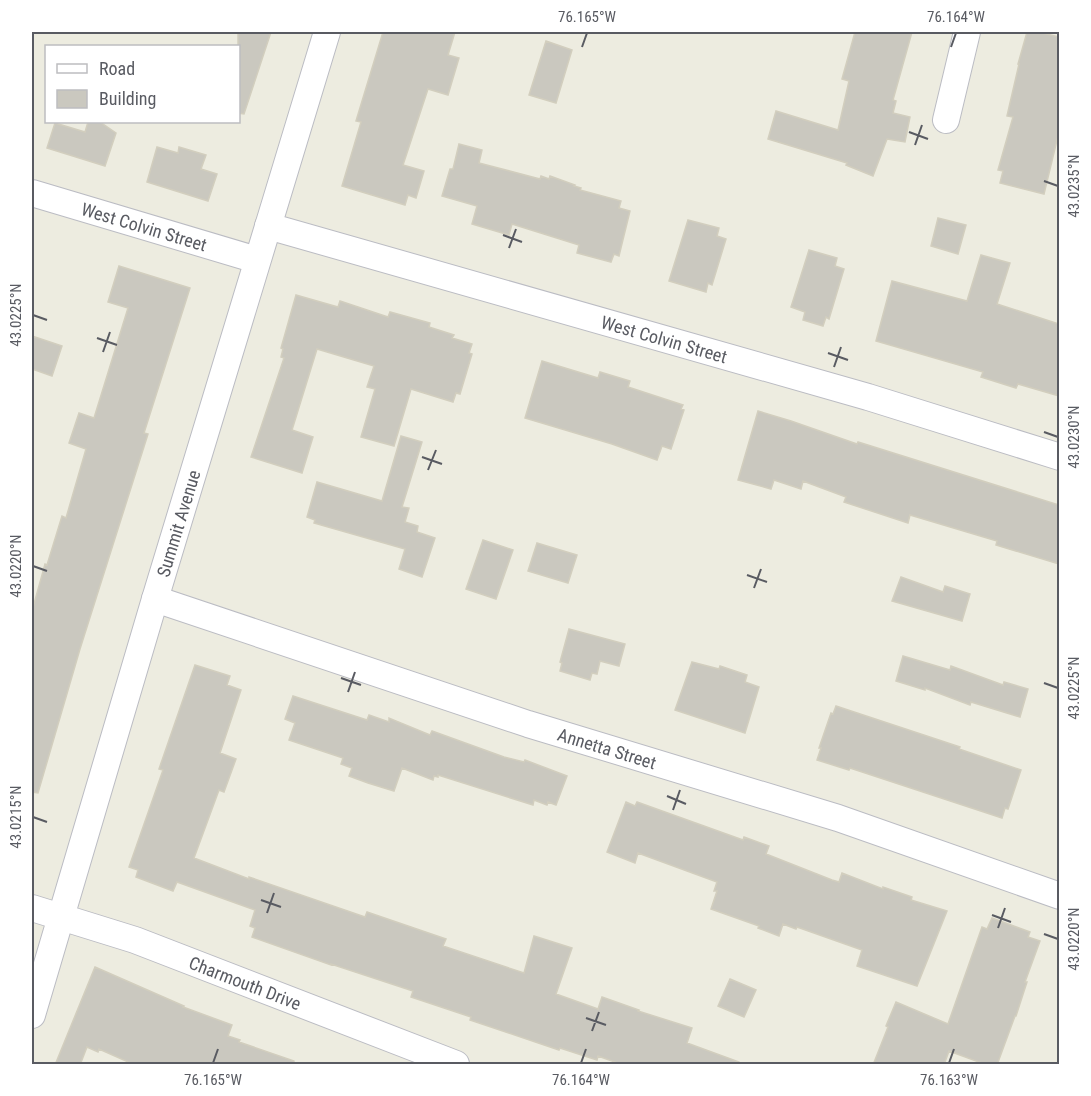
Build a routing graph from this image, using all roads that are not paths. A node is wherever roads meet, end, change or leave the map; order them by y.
1 (327, 32) edge
2 (967, 32) edge
3 (946, 120) dead end
4 (32, 193) edge
5 (267, 226) junction
6 (257, 260) junction
7 (1059, 457) edge
8 (155, 599) junction
9 (1059, 896) edge
10 (32, 908) edge
11 (62, 917) junction
12 (32, 1016) edge
13 (456, 1065) edge

1 - 5 street, Summit Avenue
2 - 3 street
4 - 6 street, West Colvin Street
5 - 6 street, Summit Avenue
5 - 7 street, West Colvin Street
6 - 8 street, Summit Avenue
8 - 9 street, Annetta Street
8 - 11 street, Summit Avenue
10 - 11 street, Charmouth Drive
11 - 12 street, Summit Avenue
11 - 13 street, Charmouth Drive

